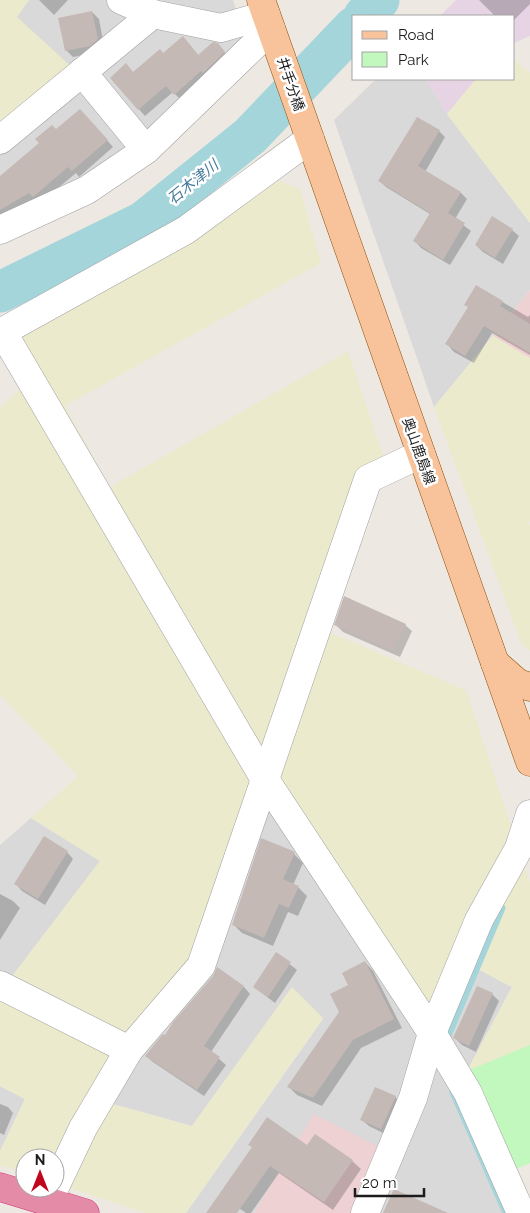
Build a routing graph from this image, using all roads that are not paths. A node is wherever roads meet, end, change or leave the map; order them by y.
1 (121, 0) edge
2 (153, 14) junction
3 (266, 15) edge
4 (82, 72) junction
5 (310, 139) junction
6 (0, 140) edge
7 (146, 150) junction
8 (0, 230) edge
9 (1, 332) edge
10 (421, 454) junction
11 (495, 662) junction
12 (530, 686) edge
13 (530, 762) edge
14 (264, 778) junction
15 (530, 814) edge
16 (0, 985) edge
17 (439, 1045) junction
18 (128, 1050) junction
19 (65, 1166) edge
20 (0, 1187) edge
21 (15, 1188) edge
22 (62, 1198) edge
23 (86, 1213) edge
24 (365, 1213) edge
25 (521, 1213) edge

1 - 2 street
2 - 3 street
2 - 4 street
3 - 5 main road, 井手分橋
3 - 7 street
4 - 6 street
4 - 7 street
5 - 9 street
5 - 10 main road, 奥山鹿島線
7 - 8 street
9 - 14 street
10 - 11 main road, 奥山鹿島線
10 - 14 street
11 - 12 main road
11 - 13 main road, 奥山鹿島線
14 - 17 street
14 - 18 street
15 - 17 street
16 - 18 street
17 - 24 street
17 - 25 street
18 - 19 street
20 - 21 highway
22 - 23 highway

